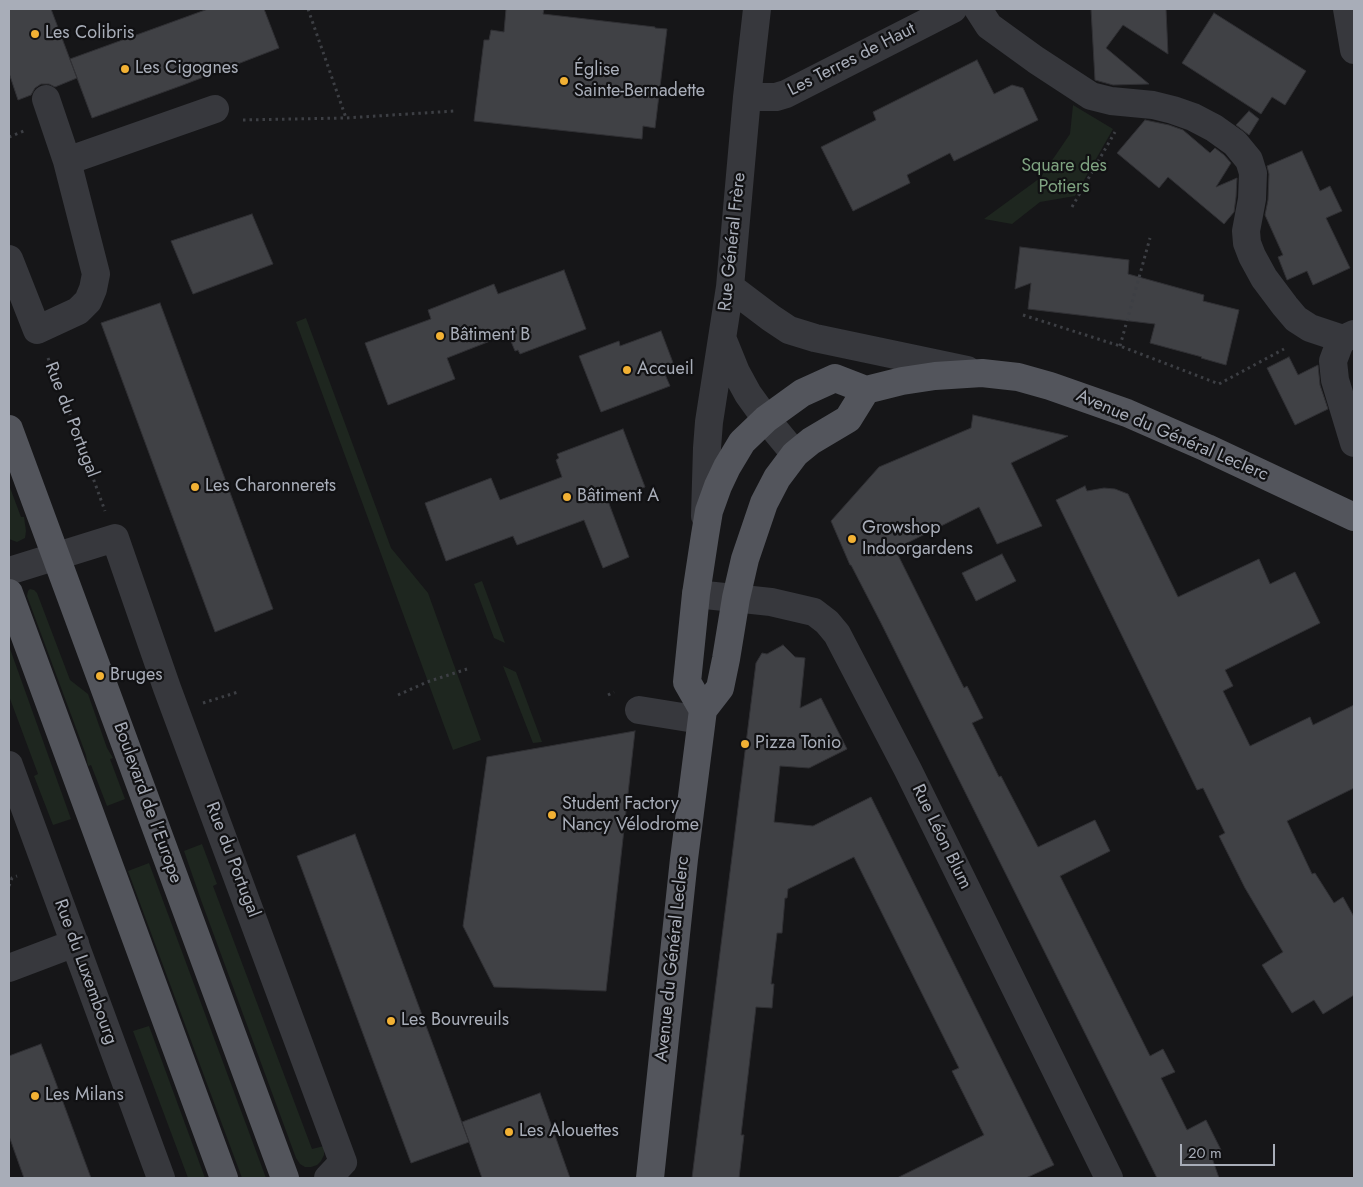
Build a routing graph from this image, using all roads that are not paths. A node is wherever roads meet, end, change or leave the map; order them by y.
1 (757, 9) edge
2 (953, 9) edge
3 (978, 9) edge
4 (1347, 9) edge
5 (1354, 50) edge
6 (747, 97) junction
7 (46, 99) dead end
8 (215, 109) road end
9 (67, 161) junction
10 (9, 259) edge
11 (730, 287) junction
12 (17, 306) edge
13 (1349, 336) edge
14 (722, 340) junction
15 (982, 373) junction
16 (866, 390) junction
17 (766, 419) junction
18 (9, 429) edge
19 (1354, 443) edge
20 (795, 454) junction
21 (1353, 511) edge
22 (704, 535) junction
23 (56, 557) junction
24 (9, 571) edge
25 (9, 593) edge
26 (696, 594) junction
27 (736, 598) junction
28 (639, 710) dead end
29 (702, 715) junction
30 (9, 765) edge
31 (75, 944) junction
32 (9, 968) edge
33 (161, 1178) edge
34 (224, 1178) edge
35 (285, 1178) edge
36 (328, 1178) edge
37 (650, 1178) edge
38 (1109, 1178) edge

1 - 6 street, Rue Général Frère
2 - 6 street, Les Terres de Haut
3 - 13 street
4 - 5 street
6 - 11 street, Rue Général Frère
7 - 9 street
8 - 9 street
9 - 12 street
10 - 12 street
11 - 14 street, Rue Général Frère
11 - 15 street
13 - 19 street
14 - 17 street
14 - 22 street, Rue Général Frère
15 - 16 main road, Avenue du Général Leclerc
15 - 21 main road, Avenue du Général Leclerc
16 - 17 main road
16 - 20 main road
17 - 20 street
17 - 22 main road
18 - 23 main road, Boulevard de l'Europe
20 - 27 main road
22 - 26 main road
23 - 24 street
23 - 35 main road, Boulevard de l'Europe
23 - 36 street, Rue du Portugal
25 - 34 main road
26 - 27 street, Rue Léon Blum
26 - 29 main road
27 - 29 main road
27 - 38 street, Rue Léon Blum
28 - 29 street
29 - 37 main road, Avenue du Général Leclerc
30 - 31 street, Rue du Luxembourg
31 - 32 street
31 - 33 street, Rue du Luxembourg

